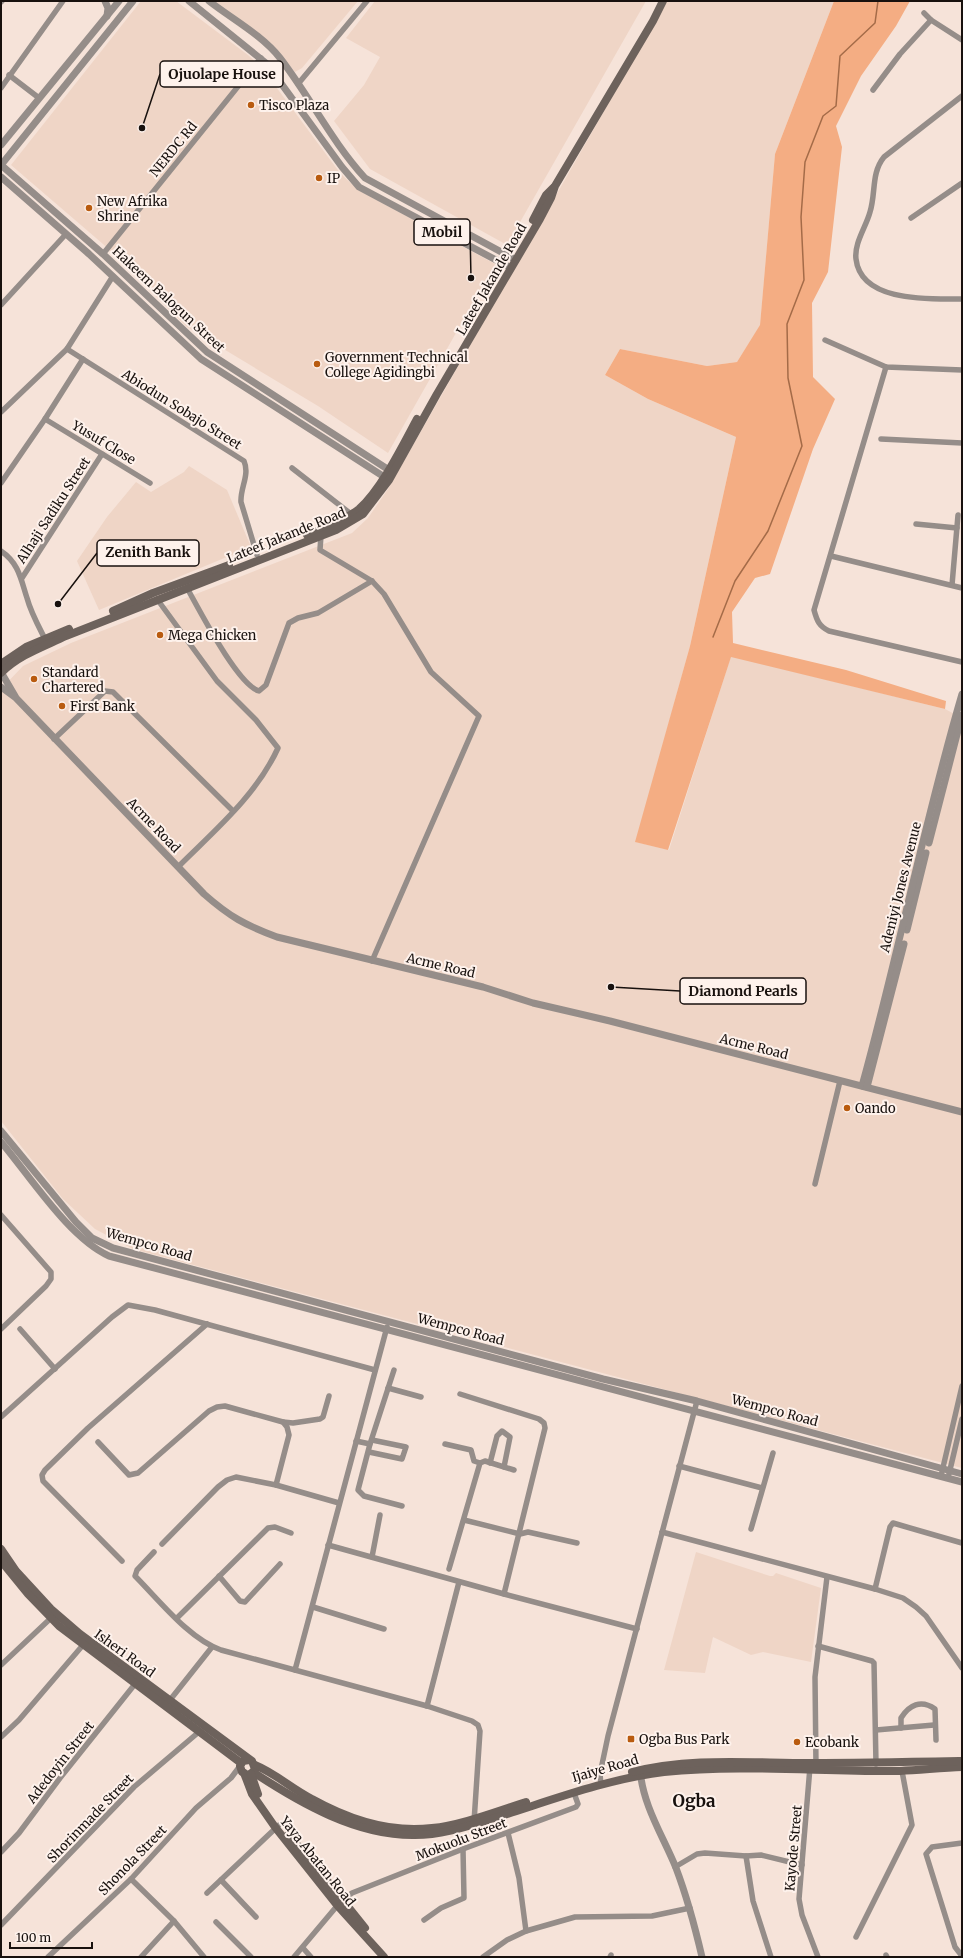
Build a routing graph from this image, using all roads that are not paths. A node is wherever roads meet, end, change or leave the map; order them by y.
1 (63, 1) edge
2 (105, 1) edge
3 (119, 1) edge
4 (133, 1) edge
5 (189, 1) edge
6 (209, 1) edge
7 (367, 1) edge
8 (663, 1) edge
9 (924, 12) dead end
10 (107, 16) junction
11 (931, 20) junction
12 (962, 40) edge
13 (260, 58) junction
14 (9, 75) junction
15 (298, 84) junction
16 (1, 88) edge
17 (873, 90) dead end
18 (39, 98) junction
19 (961, 98) edge
20 (16, 126) junction
21 (26, 134) junction
22 (1, 145) edge
23 (1, 165) edge
24 (1, 177) edge
25 (962, 183) edge
26 (911, 218) dead end
27 (66, 234) junction
28 (482, 241) junction
29 (476, 251) junction
30 (103, 254) junction
31 (514, 258) junction
32 (509, 267) junction
33 (113, 276) junction
34 (962, 300) edge
35 (1, 305) edge
36 (156, 305) junction
37 (149, 311) junction
38 (825, 340) dead end
39 (67, 349) junction
40 (83, 359) junction
41 (886, 367) junction
42 (962, 370) edge
43 (1, 412) edge
44 (45, 419) junction
45 (316, 423) junction
46 (311, 430) junction
47 (881, 439) dead end
48 (962, 443) edge
49 (102, 454) junction
50 (292, 468) dead end
51 (389, 475) junction
52 (1, 483) edge
53 (150, 483) dead end
54 (351, 514) junction
55 (958, 515) dead end
56 (916, 524) dead end
57 (957, 528) junction
58 (321, 536) junction
59 (1, 551) edge
60 (257, 555) junction
61 (830, 556) junction
62 (22, 578) junction
63 (372, 581) junction
64 (952, 585) junction
65 (187, 588) junction
66 (962, 588) edge
67 (157, 599) junction
68 (46, 641) junction
69 (962, 662) edge
70 (1, 670) edge
71 (1, 687) edge
72 (962, 694) edge
73 (16, 698) junction
74 (962, 715) edge
75 (54, 739) junction
76 (233, 811) junction
77 (178, 867) junction
78 (372, 961) junction
79 (840, 1081) junction
80 (864, 1087) junction
81 (962, 1112) edge
82 (1, 1131) edge
83 (2, 1146) edge
84 (815, 1184) dead end
85 (47, 1193) junction
86 (1, 1215) edge
87 (388, 1322) junction
88 (207, 1324) junction
89 (1, 1329) edge
90 (20, 1329) dead end
91 (386, 1330) junction
92 (55, 1369) junction
93 (375, 1370) junction
94 (394, 1370) dead end
95 (962, 1386) edge
96 (388, 1388) junction
97 (460, 1394) dead end
98 (329, 1396) dead end
99 (421, 1397) dead end
100 (697, 1401) junction
101 (695, 1410) junction
102 (1, 1418) edge
103 (962, 1419) edge
104 (283, 1422) junction
105 (356, 1441) junction
106 (98, 1442) dead end
107 (371, 1442) junction
108 (445, 1444) dead end
109 (369, 1452) junction
110 (773, 1453) dead end
111 (480, 1463) junction
112 (490, 1463) junction
113 (504, 1466) junction
114 (679, 1466) junction
115 (514, 1470) dead end
116 (945, 1474) junction
117 (962, 1474) edge
118 (962, 1482) edge
119 (276, 1485) junction
120 (762, 1488) junction
121 (339, 1503) junction
122 (402, 1506) dead end
123 (380, 1515) dead end
124 (464, 1520) junction
125 (751, 1529) dead end
126 (662, 1532) junction
127 (292, 1533) dead end
128 (520, 1534) junction
129 (577, 1543) dead end
130 (962, 1543) edge
131 (162, 1544) dead end
132 (328, 1545) junction
133 (154, 1552) dead end
134 (2, 1555) edge
135 (372, 1557) junction
136 (122, 1561) dead end
137 (280, 1564) dead end
138 (449, 1569) dead end
139 (219, 1576) junction
140 (827, 1577) junction
141 (459, 1582) junction
142 (875, 1589) junction
143 (504, 1594) junction
144 (313, 1608) junction
145 (51, 1618) junction
146 (177, 1618) junction
147 (384, 1629) dead end
148 (637, 1629) junction
149 (83, 1645) junction
150 (818, 1646) junction
151 (212, 1647) junction
152 (1, 1665) edge
153 (962, 1668) edge
154 (295, 1670) junction
155 (135, 1684) junction
156 (170, 1700) junction
157 (427, 1706) junction
158 (934, 1725) junction
159 (901, 1728) junction
160 (876, 1730) junction
161 (200, 1731) junction
162 (1, 1737) edge
163 (936, 1740) dead end
164 (962, 1761) edge
165 (876, 1764) junction
166 (813, 1766) junction
167 (962, 1766) edge
168 (247, 1768) junction
169 (902, 1770) junction
170 (640, 1773) junction
171 (601, 1783) junction
172 (574, 1794) junction
173 (474, 1821) junction
174 (277, 1826) junction
175 (508, 1833) junction
176 (962, 1844) edge
177 (462, 1849) junction
178 (1, 1852) edge
179 (746, 1856) junction
180 (802, 1865) junction
181 (675, 1867) junction
182 (131, 1879) junction
183 (221, 1880) junction
184 (207, 1893) dead end
185 (340, 1902) junction
186 (690, 1908) junction
187 (256, 1917) dead end
188 (424, 1920) dead end
189 (174, 1921) junction
190 (216, 1922) dead end
191 (1, 1925) edge
192 (526, 1931) junction
193 (856, 1937) dead end
194 (303, 1948) junction
195 (962, 1956) edge
196 (48, 1957) edge
197 (141, 1957) edge
198 (204, 1957) edge
199 (251, 1957) edge
200 (294, 1957) edge
201 (311, 1957) edge
202 (384, 1957) edge
203 (390, 1957) edge
204 (483, 1957) edge
205 (702, 1957) edge
206 (771, 1957) edge
207 (818, 1957) edge

1 - 14 street
2 - 10 street
3 - 10 street
4 - 21 street
5 - 13 street
6 - 15 street
7 - 15 street
8 - 31 main road, Lateef Jakande Road
9 - 11 street
10 - 18 street
11 - 12 street
11 - 17 street
13 - 29 street
13 - 30 street, NERDC Rd
14 - 16 street
14 - 18 street
15 - 28 street
18 - 20 street
19 - 34 street
20 - 21 street
20 - 22 street
21 - 23 street
23 - 30 street, Hakeem Balogun Street
24 - 27 street, Hakeem Balogun Street
25 - 26 street
27 - 33 street, Hakeem Balogun Street
27 - 35 street
28 - 29 street
28 - 31 street
29 - 32 street
30 - 36 street, Hakeem Balogun Street
31 - 32 main road, Lateef Jakande Road
32 - 51 main road, Lateef Jakande Road
33 - 37 street, Hakeem Balogun Street
33 - 39 street, Hakeem Balogun Street
36 - 37 street
36 - 45 street, Hakeem Balogun Street
37 - 46 street, Hakeem Balogun Street
38 - 41 street
39 - 40 street, Abiodun Sobajo Street
39 - 43 street, Hakeem Balogun Street
40 - 44 street
40 - 60 street, Abiodun Sobajo Street
41 - 42 street
41 - 61 street
44 - 49 street, Yusuf Close
44 - 52 street
45 - 46 street
45 - 51 street, Hakeem Balogun Street
46 - 51 street, Hakeem Balogun Street
47 - 48 street
49 - 53 street, Yusuf Close
49 - 62 street, Alhaji Sadiku Street
50 - 54 street
51 - 54 main road, Lateef Jakande Road
51 - 58 main road, Lateef Jakande Road
54 - 60 main road, Lateef Jakande Road
55 - 57 street
56 - 57 street
57 - 64 street
58 - 63 street
58 - 65 main road, Lateef Jakande Road
59 - 62 street
60 - 68 main road, Lateef Jakande Road
61 - 64 street
61 - 69 street
62 - 68 street
63 - 65 street
63 - 78 street
64 - 66 street
65 - 67 main road, Lateef Jakande Road
67 - 68 main road, Lateef Jakande Road
67 - 76 street
68 - 70 main road, Lateef Jakande Road
70 - 73 street
71 - 73 street, Acme Road
72 - 80 street, Adeniyi Jones Avenue
73 - 75 street, Acme Road
74 - 80 street, Adeniyi Jones Avenue
75 - 76 street
75 - 77 street, Acme Road
76 - 77 street
77 - 78 street, Acme Road
78 - 79 street, Acme Road
79 - 80 street, Acme Road
79 - 84 street
80 - 81 street, Acme Road
82 - 85 street, Wempco Road
83 - 85 street, Wempco Road
85 - 87 street, Wempco Road
85 - 91 street, Wempco Road
86 - 89 street
87 - 91 street
87 - 100 street, Wempco Road
88 - 92 street
88 - 93 street
88 - 136 street
90 - 92 street
91 - 93 street
91 - 101 street, Wempco Road
92 - 102 street
93 - 105 street
94 - 96 street
95 - 116 street
96 - 99 street
96 - 107 street
97 - 128 street
98 - 104 street
100 - 101 street
100 - 116 street, Wempco Road
101 - 114 street
101 - 116 street, Wempco Road
103 - 116 street
104 - 106 street
104 - 119 street
105 - 107 street
105 - 121 street
107 - 109 street
107 - 109 street
108 - 111 street
109 - 122 street
110 - 120 street
111 - 112 street
111 - 124 street
112 - 113 street
112 - 113 street
113 - 115 street
114 - 120 street
114 - 126 street
116 - 117 street, Wempco Road
116 - 118 street, Wempco Road
119 - 121 street
119 - 131 street
120 - 125 street
121 - 132 street
123 - 135 street
124 - 128 street
124 - 138 street
126 - 140 street
126 - 148 street
127 - 139 street
128 - 129 street
128 - 143 street
130 - 142 street
132 - 135 street
132 - 144 street
133 - 146 street
134 - 145 main road, Isheri Road
134 - 156 main road, Isheri Road
135 - 141 street
137 - 139 street
139 - 146 street
140 - 142 street
140 - 150 street, Kayode Street
141 - 143 street
141 - 157 street
142 - 153 street
143 - 148 street
144 - 147 street
144 - 154 street
145 - 149 main road, Isheri Road
145 - 152 street
146 - 151 street
148 - 171 street
149 - 155 main road, Isheri Road
149 - 162 street
150 - 160 street
150 - 166 street, Kayode Street
151 - 154 street
151 - 156 street
154 - 157 street
155 - 161 main road, Isheri Road
155 - 178 street, Adedoyin Street
156 - 168 main road, Isheri Road
157 - 173 street
158 - 159 street
158 - 159 street
158 - 163 street
159 - 160 street
160 - 165 street
161 - 168 main road, Isheri Road
161 - 191 street, Shorinmade Street
164 - 165 main road, Ijaiye Road
165 - 166 main road, Ijaiye Road
166 - 169 main road, Ijaiye Road
166 - 170 main road, Ijaiye Road
166 - 180 street, Kayode Street
167 - 169 main road, Ijaiye Road
168 - 173 main road, Isheri Road
168 - 174 main road, Yaya Abatan Road
168 - 182 street, Shonola Street
169 - 193 street
170 - 171 main road, Ijaiye Road
170 - 181 street
171 - 172 main road, Ijaiye Road
171 - 173 main road, Ijaiye Road
172 - 173 main road, Ijaiye Road
172 - 175 street, Mokuolu Street
174 - 183 street
174 - 185 main road, Yaya Abatan Road
175 - 177 street, Mokuolu Street
175 - 192 street
176 - 195 street
177 - 185 street, Mokuolu Street
177 - 188 street
179 - 180 street
179 - 181 street
179 - 206 street
180 - 207 street, Kayode Street
181 - 186 street
182 - 189 street
182 - 196 street, Shonola Street
183 - 184 street
183 - 187 street
185 - 194 street, Mokuolu Street
185 - 202 main road, Yaya Abatan Road
185 - 203 main road, Yaya Abatan Road
186 - 192 street
186 - 205 street
189 - 197 street
189 - 198 street
190 - 199 street
192 - 204 street
194 - 200 street, Mokuolu Street
194 - 201 street

